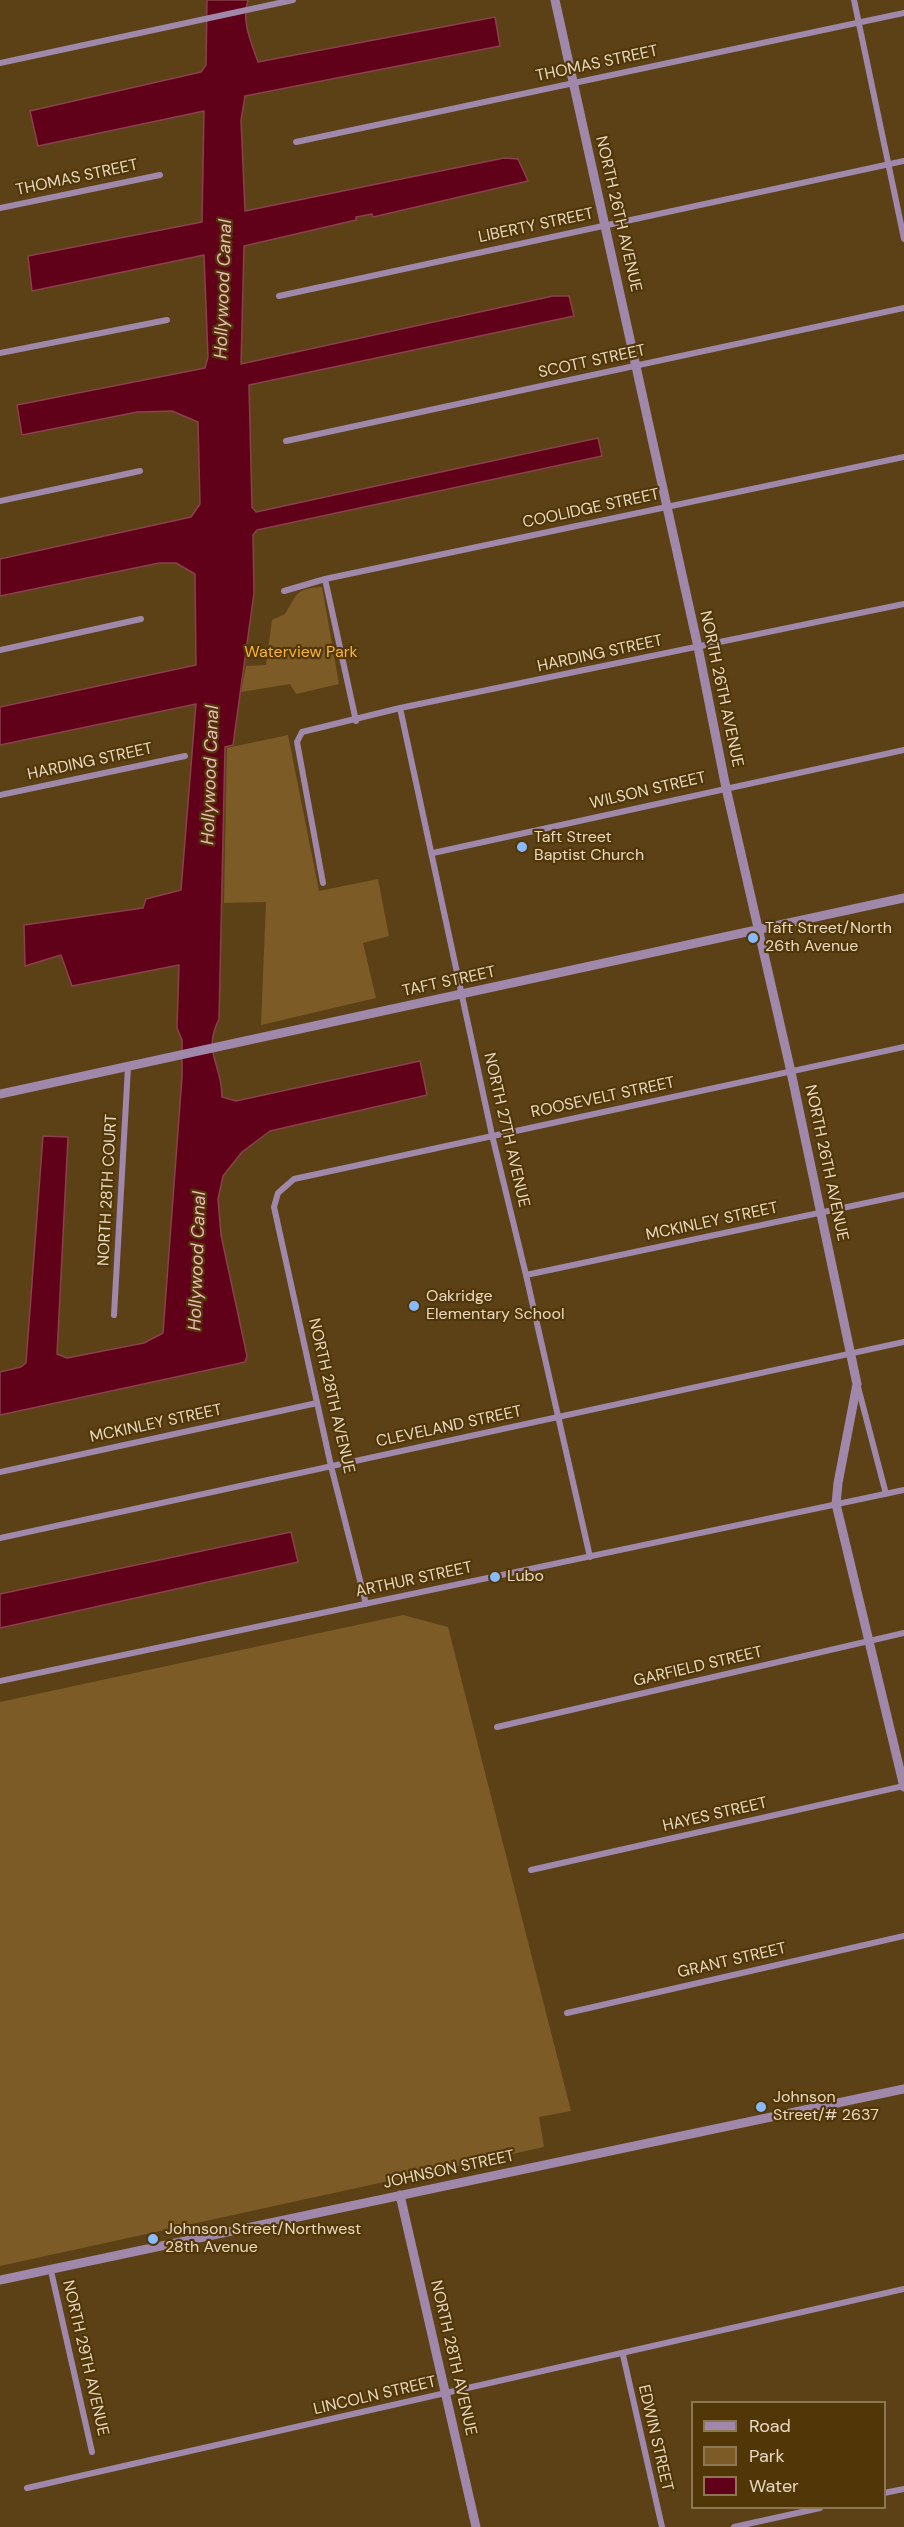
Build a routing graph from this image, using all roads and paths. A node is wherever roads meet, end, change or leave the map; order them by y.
1 (293, 0) edge
2 (555, 0) edge
3 (854, 0) edge
4 (904, 13) edge
5 (859, 22) junction
6 (0, 63) edge
7 (573, 83) junction
8 (296, 142) dead end
9 (904, 161) edge
10 (888, 165) junction
11 (160, 175) dead end
12 (0, 208) edge
13 (605, 225) junction
14 (904, 239) edge
15 (279, 296) dead end
16 (904, 308) edge
17 (167, 320) dead end
18 (0, 353) edge
19 (636, 366) junction
20 (285, 441) dead end
21 (904, 456) edge
22 (140, 471) dead end
23 (0, 501) edge
24 (667, 507) junction
25 (325, 579) junction
26 (284, 591) dead end
27 (904, 603) edge
28 (141, 619) dead end
29 (698, 647) junction
30 (0, 650) edge
31 (400, 708) junction
32 (356, 721) junction
33 (904, 750) edge
34 (185, 756) dead end
35 (726, 788) junction
36 (0, 795) edge
37 (433, 853) junction
38 (323, 883) dead end
39 (904, 898) edge
40 (760, 929) junction
41 (462, 996) junction
42 (904, 1047) edge
43 (128, 1067) junction
44 (792, 1072) junction
45 (0, 1094) edge
46 (492, 1135) junction
47 (278, 1193) joint
48 (904, 1195) edge
49 (822, 1212) junction
50 (526, 1275) junction
51 (114, 1315) dead end
52 (904, 1342) edge
53 (850, 1354) junction
54 (857, 1384) junction
55 (317, 1403) junction
56 (558, 1417) junction
57 (331, 1467) junction
58 (0, 1472) edge
59 (904, 1490) edge
60 (886, 1494) junction
61 (836, 1504) junction
62 (0, 1538) edge
63 (590, 1557) junction
64 (366, 1604) junction
65 (904, 1633) edge
66 (868, 1641) junction
67 (0, 1681) edge
68 (497, 1727) dead end
69 (904, 1786) edge
70 (531, 1870) dead end
71 (904, 1936) edge
72 (567, 2013) dead end
73 (904, 2089) edge
74 (400, 2195) junction
75 (51, 2271) junction
76 (0, 2280) edge
77 (904, 2289) edge
78 (623, 2355) junction
79 (447, 2393) junction
80 (92, 2452) dead end
81 (27, 2488) dead end
82 (904, 2489) edge
83 (886, 2493) edge
84 (815, 2509) edge
85 (476, 2527) edge
86 (662, 2527) edge
87 (734, 2527) edge

1 - 6 street
2 - 7 street, NORTH 26TH AVENUE
3 - 5 street
4 - 5 street, THOMAS STREET
5 - 7 street, THOMAS STREET
5 - 10 street
7 - 8 street, THOMAS STREET
7 - 13 street, NORTH 26TH AVENUE
9 - 10 street, LIBERTY STREET
10 - 13 street, LIBERTY STREET
10 - 14 street
11 - 12 street, THOMAS STREET
13 - 15 street, LIBERTY STREET
13 - 19 street, NORTH 26TH AVENUE
16 - 19 street, SCOTT STREET
17 - 18 street
19 - 20 street, SCOTT STREET
19 - 24 street, NORTH 26TH AVENUE
21 - 24 street, COOLIDGE STREET
22 - 23 street
24 - 25 street, COOLIDGE STREET
24 - 29 street, NORTH 26TH AVENUE
25 - 26 street, COOLIDGE STREET
25 - 32 street
27 - 29 street, HARDING STREET
28 - 30 street
29 - 31 street, HARDING STREET
29 - 35 street, NORTH 26TH AVENUE
31 - 32 street, HARDING STREET
31 - 37 street, NORTH 27TH AVENUE
32 - 38 street, HARDING STREET
33 - 35 street, WILSON STREET
34 - 36 street, HARDING STREET
35 - 37 street, WILSON STREET
35 - 40 street, NORTH 26TH AVENUE
37 - 41 street, NORTH 27TH AVENUE
39 - 40 street, TAFT STREET
40 - 41 street, TAFT STREET
40 - 44 street, NORTH 26TH AVENUE
41 - 43 street, TAFT STREET
41 - 46 street, NORTH 27TH AVENUE
42 - 44 street, ROOSEVELT STREET
43 - 45 street, TAFT STREET
43 - 51 street, NORTH 28TH COURT
44 - 46 street, ROOSEVELT STREET
44 - 49 street, NORTH 26TH AVENUE
46 - 47 street, ROOSEVELT STREET
46 - 50 street, NORTH 27TH AVENUE
47 - 55 street, NORTH 28TH AVENUE
48 - 49 street, MCKINLEY STREET
49 - 50 street, MCKINLEY STREET
49 - 53 street, NORTH 26TH AVENUE
50 - 56 street, NORTH 27TH AVENUE
52 - 53 street, CLEVELAND STREET
53 - 54 street, NORTH 26TH AVENUE
53 - 56 street, CLEVELAND STREET
54 - 60 street, NORTH 26TH AVENUE
54 - 61 street, NORTH 26TH AVENUE
55 - 57 street, NORTH 28TH AVENUE
55 - 58 street, MCKINLEY STREET
56 - 57 street, CLEVELAND STREET
56 - 63 street, NORTH 27TH AVENUE
57 - 62 street, CLEVELAND STREET
57 - 64 street, NORTH 28TH AVENUE
59 - 60 street, ARTHUR STREET
60 - 61 street, ARTHUR STREET
61 - 63 street, ARTHUR STREET
61 - 66 street, NORTH 26TH AVENUE
63 - 64 street, ARTHUR STREET
64 - 67 street, ARTHUR STREET
65 - 66 street, GARFIELD STREET
66 - 68 street, GARFIELD STREET
66 - 69 street, NORTH 26TH AVENUE
69 - 70 street, HAYES STREET
71 - 72 street, GRANT STREET
73 - 74 street, JOHNSON STREET
74 - 75 street, JOHNSON STREET
74 - 79 street, NORTH 28TH AVENUE
75 - 76 street, JOHNSON STREET
75 - 80 street, NORTH 29TH AVENUE
77 - 78 street, LINCOLN STREET
78 - 79 street, LINCOLN STREET
78 - 86 street, EDWIN STREET
79 - 81 street, LINCOLN STREET
79 - 85 street, NORTH 28TH AVENUE
82 - 83 street
84 - 87 street

